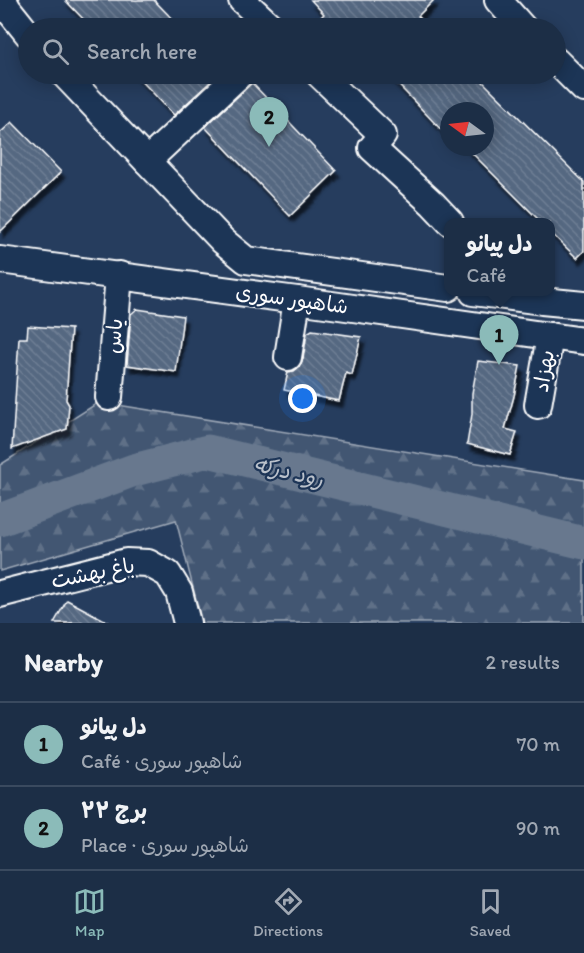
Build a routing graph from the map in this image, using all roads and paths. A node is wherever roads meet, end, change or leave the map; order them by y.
1 (3, 0) edge
2 (242, 0) edge
3 (498, 0) edge
4 (261, 18) edge
5 (515, 18) edge
6 (18, 22) edge
7 (566, 63) edge
8 (74, 84) edge
9 (229, 84) edge
10 (329, 84) edge
11 (584, 89) edge
12 (147, 161) junction
13 (446, 218) edge
14 (0, 260) edge
15 (119, 275) junction
16 (444, 287) edge
17 (511, 296) edge
18 (297, 300) junction
19 (584, 305) edge
20 (550, 336) junction
21 (584, 341) edge
22 (288, 357) dead end
23 (109, 397) dead end
24 (538, 405) dead end
25 (0, 594) edge
26 (187, 623) edge

1 - 6 street
2 - 4 street
3 - 5 street
7 - 11 street
8 - 12 street
9 - 12 street
10 - 13 street
12 - 16 street
14 - 15 street, شاهپور سوری
15 - 18 street, شاهپور سوری
15 - 23 street, یاس
17 - 19 street
18 - 20 street, شاهپور سوری
18 - 22 street
20 - 21 street, شاهپور سوری
20 - 24 street, بهزاد
25 - 26 street, باغ بهشت

